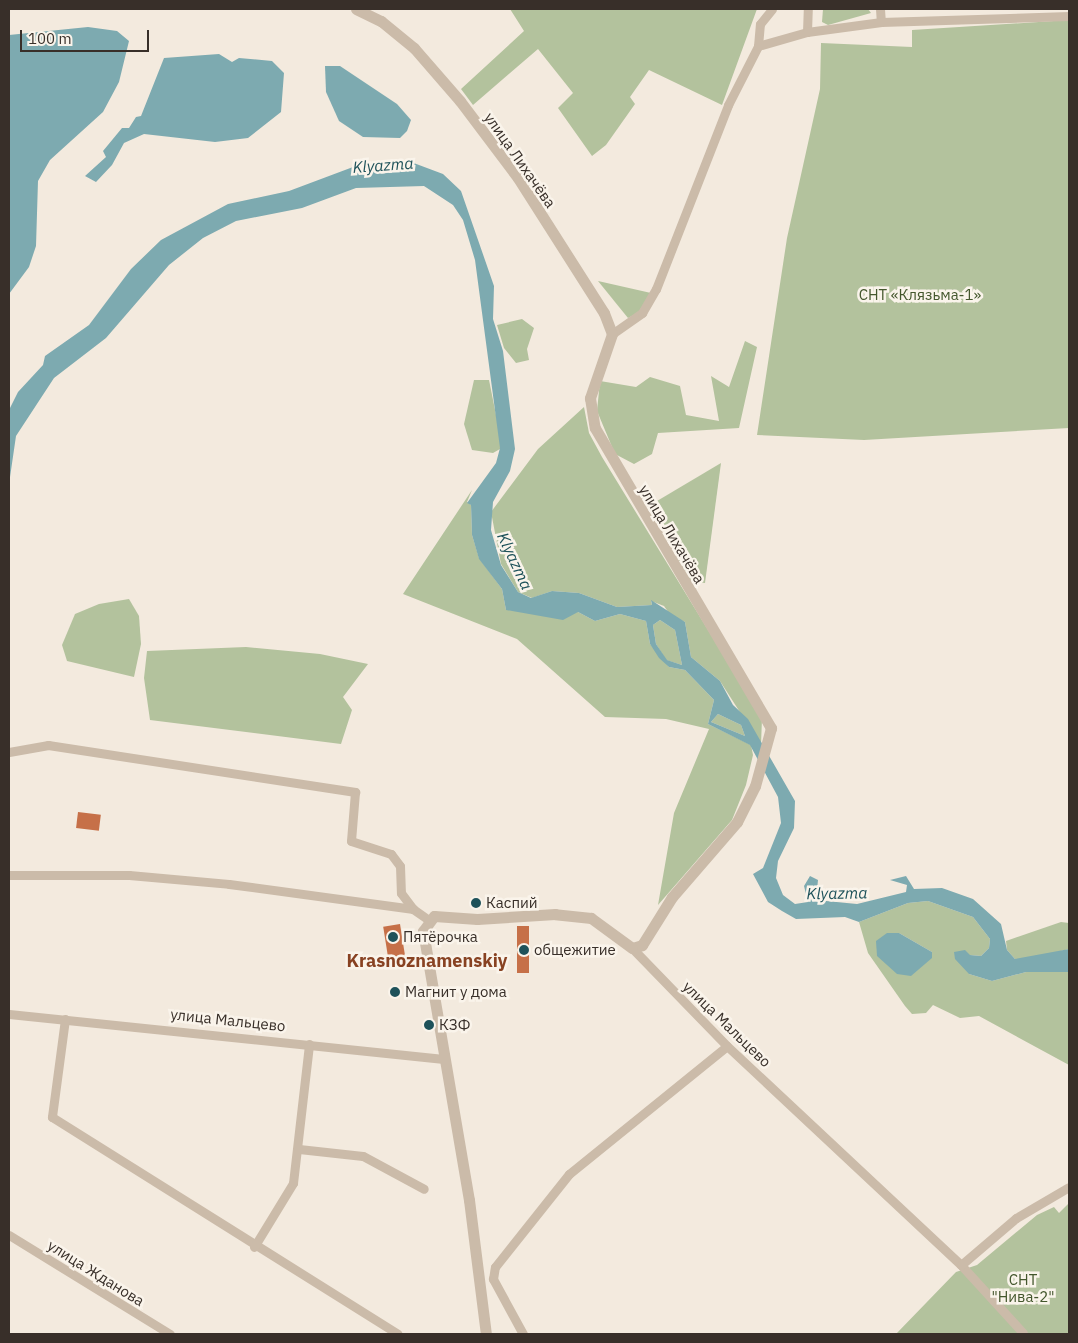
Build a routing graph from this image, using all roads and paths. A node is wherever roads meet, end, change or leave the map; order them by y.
1 (356, 9) edge
2 (772, 9) edge
3 (808, 9) edge
4 (880, 9) edge
5 (1069, 16) edge
6 (881, 22) junction
7 (807, 32) junction
8 (758, 46) junction
9 (612, 334) junction
10 (9, 752) edge
11 (9, 875) edge
12 (413, 909) junction
13 (428, 920) junction
14 (632, 948) junction
15 (9, 1014) edge
16 (65, 1019) junction
17 (309, 1044) junction
18 (727, 1046) junction
19 (444, 1059) junction
20 (299, 1149) junction
21 (1069, 1187) edge
22 (424, 1189) dead end
23 (9, 1235) edge
24 (254, 1247) junction
25 (961, 1265) junction
26 (480, 1272) junction
27 (493, 1272) junction
28 (1022, 1333) dead end
29 (170, 1334) edge
30 (398, 1334) edge
31 (486, 1334) edge
32 (524, 1334) edge

1 - 9 street, улица Лихачёва
2 - 8 street
3 - 7 street
4 - 6 street
5 - 6 street
6 - 7 street
7 - 8 street
8 - 9 street
9 - 14 street, улица Лихачёва
10 - 12 street
11 - 12 street
12 - 13 street
13 - 14 street, улица Мальцево
13 - 19 street
14 - 18 street, улица Мальцево
15 - 16 street, улица Мальцево
16 - 17 street, улица Мальцево
16 - 24 street
17 - 19 street, улица Мальцево
17 - 20 street
18 - 25 street, улица Мальцево
18 - 27 street
19 - 26 street
20 - 22 street
20 - 24 street
21 - 25 street
23 - 29 street, улица Жданова
24 - 30 street
25 - 28 street, улица Мальцево
26 - 27 street
26 - 31 street
27 - 32 street

